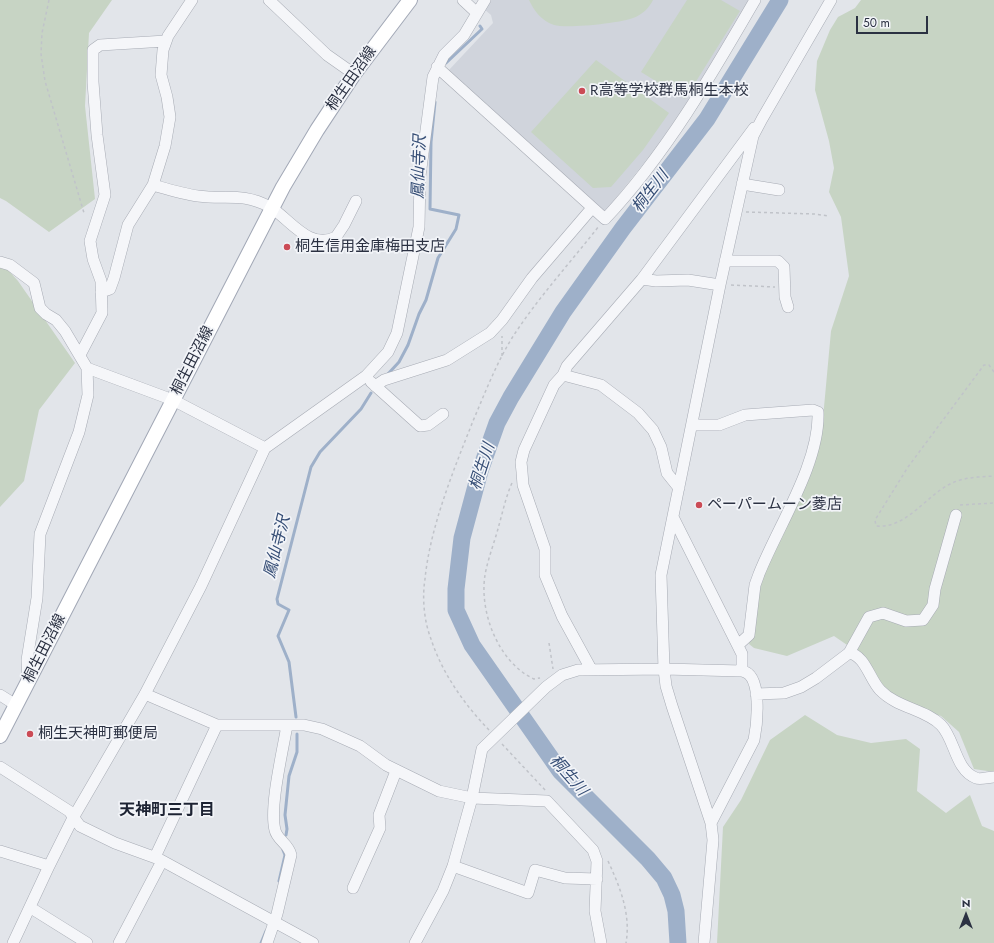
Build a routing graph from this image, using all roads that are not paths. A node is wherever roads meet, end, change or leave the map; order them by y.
1 (192, 0) edge
2 (269, 0) edge
3 (410, 0) edge
4 (463, 0) edge
5 (486, 0) edge
6 (756, 0) edge
7 (831, 0) edge
8 (477, 13) junction
9 (166, 41) junction
10 (437, 67) junction
11 (354, 74) junction
12 (762, 118) junction
13 (742, 184) junction
14 (152, 185) junction
15 (779, 190) dead end
16 (356, 201) dead end
17 (272, 208) junction
18 (592, 208) junction
19 (725, 261) junction
20 (0, 262) edge
21 (642, 278) junction
22 (723, 285) junction
23 (101, 292) junction
24 (788, 307) dead end
25 (80, 355) junction
26 (87, 368) junction
27 (563, 375) junction
28 (366, 376) junction
29 (375, 386) junction
30 (173, 400) junction
31 (443, 414) dead end
32 (692, 425) junction
33 (265, 448) junction
34 (679, 488) junction
35 (956, 515) road end
36 (673, 517) junction
37 (738, 645) junction
38 (849, 653) junction
39 (591, 669) junction
40 (664, 669) junction
41 (742, 671) junction
42 (28, 681) junction
43 (145, 694) junction
44 (756, 694) junction
45 (0, 695) edge
46 (16, 705) junction
47 (217, 724) junction
48 (287, 725) junction
49 (0, 736) edge
50 (0, 768) edge
51 (396, 771) junction
52 (994, 777) edge
53 (472, 798) junction
54 (74, 818) junction
55 (711, 823) junction
56 (0, 851) edge
57 (158, 859) junction
58 (49, 866) junction
59 (453, 866) junction
60 (597, 879) junction
61 (353, 888) dead end
62 (30, 908) junction
63 (275, 922) junction
64 (13, 943) edge
65 (87, 943) edge
66 (119, 943) edge
67 (267, 943) edge
68 (313, 943) edge
69 (415, 943) edge
70 (602, 943) edge
71 (704, 943) edge

1 - 9 street
2 - 11 street
3 - 11 main road, 桐生田沼線
4 - 8 street
5 - 8 street
6 - 18 street
7 - 12 street
8 - 10 street
9 - 14 street
9 - 23 street
10 - 18 street
10 - 28 street
11 - 17 main road, 桐生田沼線
12 - 13 street
12 - 21 street
13 - 15 street
13 - 19 street
14 - 17 street
14 - 23 street
16 - 17 street
17 - 30 main road, 桐生田沼線
18 - 29 street
19 - 22 street
19 - 24 street
20 - 25 street
21 - 22 street
21 - 27 street
22 - 32 street
23 - 25 street
25 - 26 street
26 - 30 street
26 - 42 street
27 - 34 street
27 - 39 street
28 - 29 street
28 - 33 street
29 - 31 street
30 - 33 street
30 - 42 main road, 桐生田沼線
32 - 34 street
32 - 37 street
33 - 43 street
34 - 36 street
35 - 38 street
36 - 37 street
36 - 40 street
37 - 41 street
38 - 44 street
38 - 52 street
39 - 40 street
39 - 53 street
40 - 41 street
40 - 55 street
41 - 44 street
42 - 46 main road, 桐生田沼線
43 - 47 street
43 - 54 street
44 - 55 street
45 - 46 street
46 - 49 main road, 桐生田沼線
47 - 48 street
47 - 57 street
48 - 51 street
48 - 63 street
50 - 54 street
51 - 53 street
51 - 61 street
53 - 59 street
53 - 60 street
54 - 57 street
54 - 58 street
55 - 71 street
56 - 58 street
57 - 63 street
57 - 66 street
58 - 62 street
59 - 60 street
59 - 69 street
60 - 70 street
62 - 64 street
62 - 65 street
63 - 67 street
63 - 68 street

